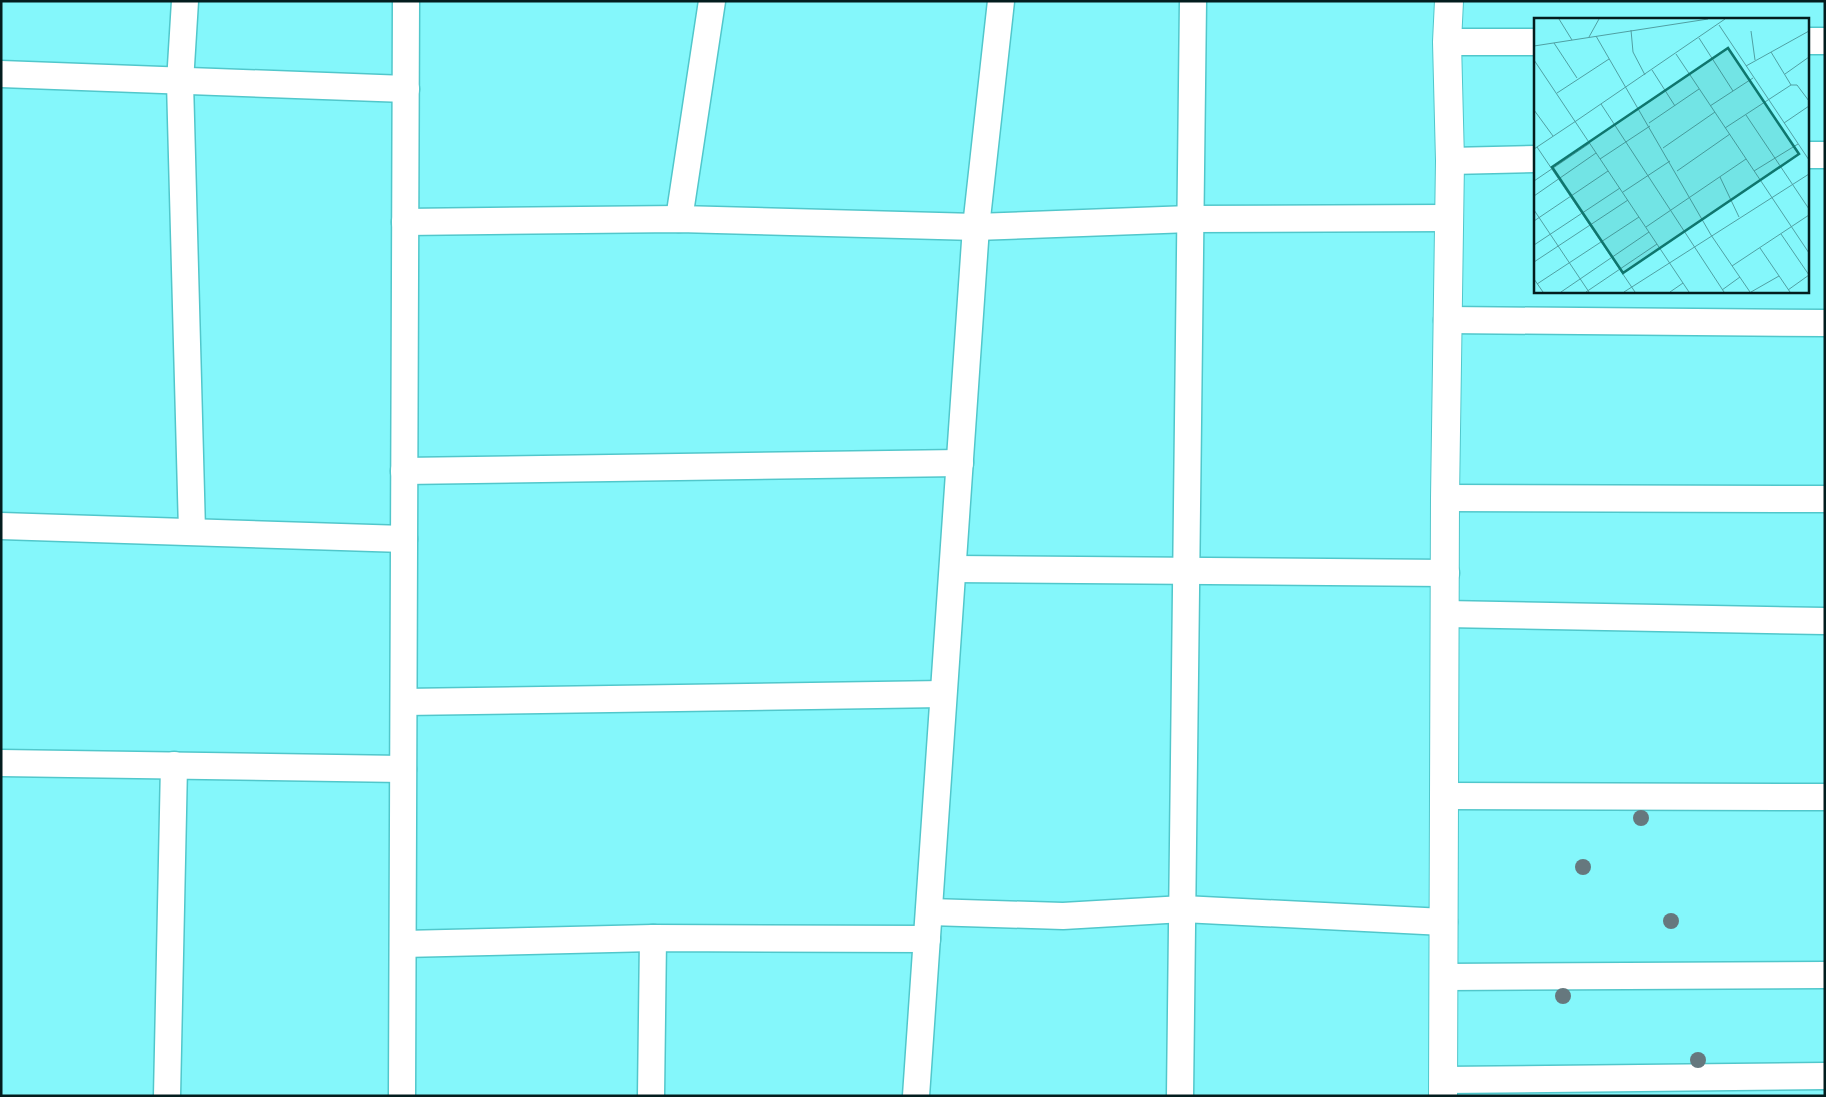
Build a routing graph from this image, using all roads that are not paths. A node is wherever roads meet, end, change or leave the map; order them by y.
1 (186, 1) edge
2 (406, 1) edge
3 (712, 1) edge
4 (1001, 1) edge
5 (1194, 1) edge
6 (1449, 1) edge
7 (1808, 41) edge
8 (1825, 41) edge
9 (1447, 42) junction
10 (1534, 42) edge
11 (1, 74) edge
12 (180, 82) junction
13 (406, 89) junction
14 (1808, 155) edge
15 (1825, 155) edge
16 (1534, 159) edge
17 (1450, 161) junction
18 (1447, 218) junction
19 (679, 220) junction
20 (1190, 220) junction
21 (405, 222) junction
22 (976, 227) junction
23 (1447, 320) junction
24 (1825, 323) edge
25 (960, 463) junction
26 (404, 471) junction
27 (1445, 498) junction
28 (1825, 499) edge
29 (1, 526) edge
30 (192, 531) junction
31 (404, 539) junction
32 (953, 569) junction
33 (1188, 569) junction
34 (1446, 573) junction
35 (1446, 614) junction
36 (1825, 621) edge
37 (944, 694) junction
38 (404, 702) junction
39 (1, 763) edge
40 (174, 765) junction
41 (403, 769) junction
42 (1446, 796) junction
43 (1825, 797) edge
44 (1183, 909) junction
45 (930, 912) junction
46 (1444, 922) junction
47 (653, 938) junction
48 (927, 939) junction
49 (403, 944) junction
50 (1825, 975) edge
51 (1445, 977) junction
52 (1825, 1076) edge
53 (1443, 1088) edge
54 (167, 1096) edge
55 (402, 1096) edge
56 (651, 1096) edge
57 (916, 1096) edge
58 (1180, 1096) edge

1 - 12 street
2 - 13 street
3 - 19 street
4 - 22 street
5 - 20 street
6 - 9 main road
7 - 8 street
9 - 10 street
9 - 17 main road
11 - 12 street
12 - 13 street
12 - 30 street
13 - 21 street
14 - 15 street
16 - 17 street
17 - 18 main road
18 - 20 street
18 - 23 main road
19 - 21 street
19 - 22 street
20 - 22 street
20 - 33 street
21 - 26 street
22 - 25 street
23 - 24 street
23 - 27 main road
25 - 26 street
25 - 32 street
26 - 31 street
27 - 28 street
27 - 34 main road
29 - 30 street
30 - 31 street
31 - 38 street
32 - 33 street
32 - 37 street
33 - 34 street
33 - 44 street
34 - 35 main road
35 - 36 street
35 - 42 main road
37 - 38 street
37 - 45 street
38 - 41 street
39 - 40 street
40 - 41 street
40 - 54 street
41 - 49 street
42 - 43 street
42 - 46 main road
44 - 45 street
44 - 46 street
44 - 58 street
45 - 48 street
46 - 51 main road
47 - 48 street
47 - 49 street
47 - 56 street
48 - 57 street
49 - 55 street
50 - 51 street
51 - 53 main road
52 - 53 street

